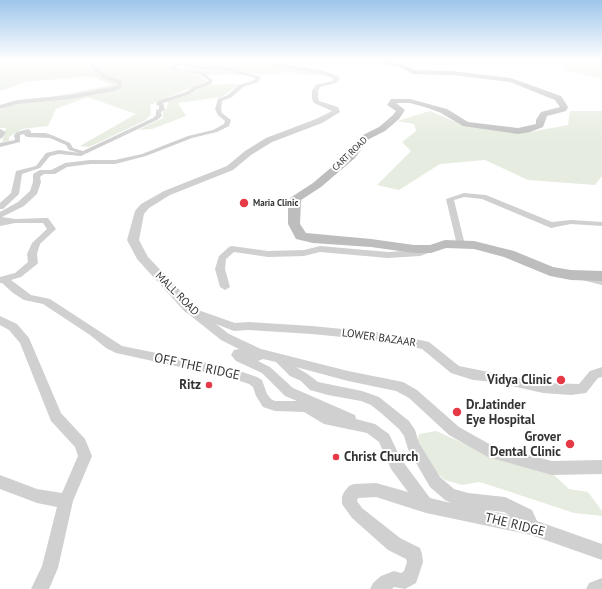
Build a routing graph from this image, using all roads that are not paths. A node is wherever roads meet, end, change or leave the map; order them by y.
1 (117, 87) edge
2 (196, 87) edge
3 (239, 87) edge
4 (317, 87) edge
5 (532, 87) edge
6 (0, 107) edge
7 (0, 131) edge
8 (50, 131) dead end
9 (27, 135) junction
10 (0, 137) edge
11 (0, 145) edge
12 (90, 149) junction
13 (0, 207) edge
14 (0, 216) edge
15 (0, 219) edge
16 (15, 221) junction
17 (0, 224) edge
18 (602, 224) edge
19 (461, 244) junction
20 (431, 249) junction
21 (571, 275) junction
22 (602, 276) edge
23 (2, 280) edge
24 (602, 282) edge
25 (226, 286) dead end
26 (190, 309) junction
27 (0, 320) edge
28 (280, 360) junction
29 (602, 372) edge
30 (370, 428) junction
31 (602, 467) edge
32 (0, 482) edge
33 (66, 501) junction
34 (426, 504) junction
35 (531, 526) junction
36 (602, 552) edge
37 (602, 586) edge
38 (40, 589) edge
39 (379, 589) edge
40 (595, 589) edge

1 - 6 street
2 - 12 street
3 - 14 street
4 - 26 street, MALL ROAD
5 - 20 main road, CART ROAD
7 - 10 street
8 - 9 street
9 - 11 street
9 - 12 street
12 - 13 street
15 - 16 street
16 - 17 street
16 - 23 street
18 - 19 street
19 - 20 main road, CART ROAD
19 - 21 main road, CART ROAD
20 - 25 street
21 - 22 main road, CART ROAD
21 - 24 street
23 - 30 street, OFF THE RIDGE
26 - 28 street, MALL ROAD
26 - 29 street, LOWER BAZAAR
27 - 33 street
28 - 30 street
28 - 31 street, MALL ROAD
28 - 35 street
30 - 34 street, OFF THE RIDGE
32 - 33 street
33 - 38 street
34 - 35 street, THE RIDGE
34 - 39 street, THE RIDGE
35 - 36 street, THE RIDGE
37 - 40 street

